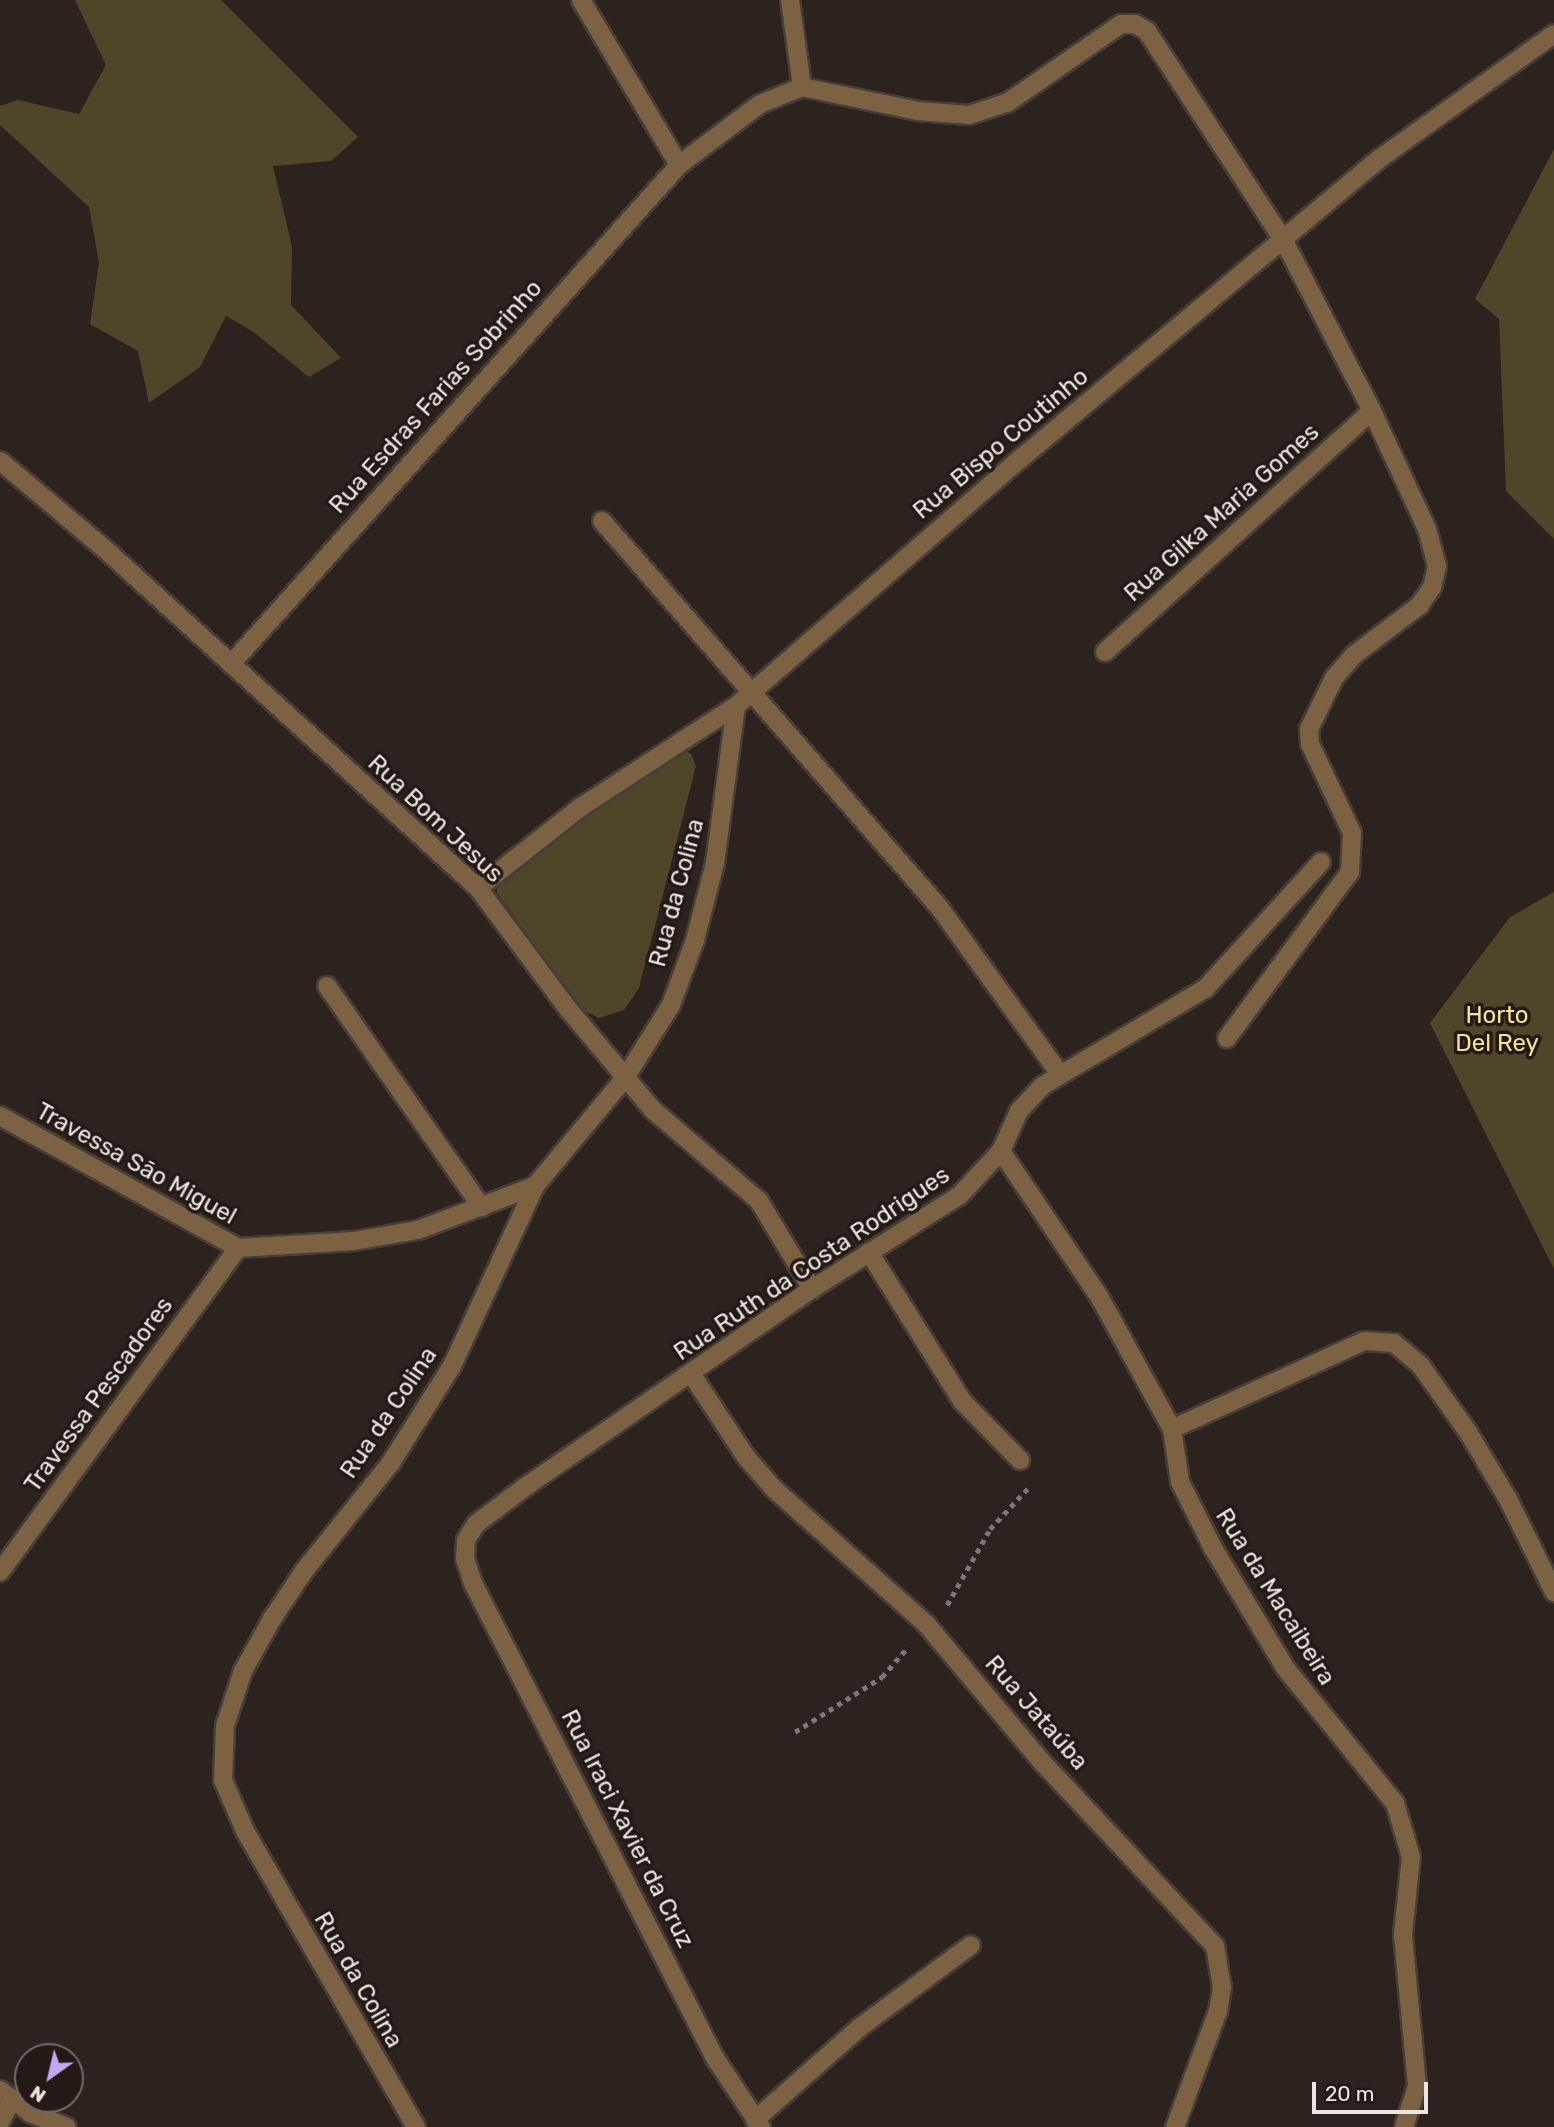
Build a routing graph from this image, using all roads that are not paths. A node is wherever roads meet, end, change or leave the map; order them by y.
1 (581, 0) edge
2 (790, 0) edge
3 (1554, 34) edge
4 (802, 86) junction
5 (679, 165) junction
6 (1284, 241) junction
7 (1373, 411) junction
8 (0, 461) edge
9 (602, 521) dead end
10 (1105, 652) dead end
11 (231, 664) junction
12 (752, 691) junction
13 (736, 706) junction
14 (1321, 862) dead end
15 (478, 888) junction
16 (327, 986) dead end
17 (1227, 1038) dead end
18 (1059, 1073) junction
19 (625, 1078) junction
20 (0, 1116) edge
21 (1001, 1151) junction
22 (535, 1186) junction
23 (482, 1207) junction
24 (238, 1248) junction
25 (869, 1252) junction
26 (812, 1289) junction
27 (692, 1374) junction
28 (1172, 1429) junction
29 (1020, 1460) dead end
30 (464, 1548) joint
31 (0, 1572) edge
32 (1554, 1592) edge
33 (971, 1945) dead end
34 (6, 2096) edge
35 (0, 2122) edge
36 (758, 2123) edge
37 (66, 2127) edge
38 (416, 2127) edge
39 (1175, 2127) edge
40 (1404, 2127) edge

1 - 5 street
2 - 4 street
3 - 6 street, Rua Bispo Coutinho
4 - 5 street, Rua Esdras Farias Sobrinho
4 - 6 street
5 - 11 street, Rua Esdras Farias Sobrinho
6 - 7 street
6 - 12 street, Rua Bispo Coutinho
7 - 10 street, Rua Gilka Maria Gomes
7 - 17 street
8 - 11 street, Rua Bom Jesus
9 - 12 street
11 - 15 street, Rua Bom Jesus
12 - 13 street, Rua Bispo Coutinho
12 - 18 street
13 - 15 street, Rua Bispo Coutinho
13 - 19 street, Rua da Colina
14 - 18 street, Rua Ruth da Costa Rodrigues
15 - 19 street, Rua Bom Jesus
16 - 23 street
18 - 21 street, Rua Ruth da Costa Rodrigues
19 - 22 street, Rua da Colina
19 - 26 street, Rua Bom Jesus
20 - 24 street, Travessa São Miguel
21 - 25 street, Rua Ruth da Costa Rodrigues
21 - 28 street, Rua da Macaibeira
22 - 23 street, Travessa São Miguel
22 - 38 street, Rua da Colina
23 - 24 street, Travessa São Miguel
24 - 31 street, Travessa Pescadores
25 - 26 street, Rua Ruth da Costa Rodrigues
25 - 29 street
26 - 27 street, Rua Ruth da Costa Rodrigues
27 - 30 street, Rua Ruth da Costa Rodrigues
27 - 39 street, Rua Jataúba
28 - 32 street
28 - 40 street, Rua da Macaibeira
30 - 36 street, Rua Iraci Xavier da Cruz
33 - 36 street
34 - 35 street
34 - 37 street

